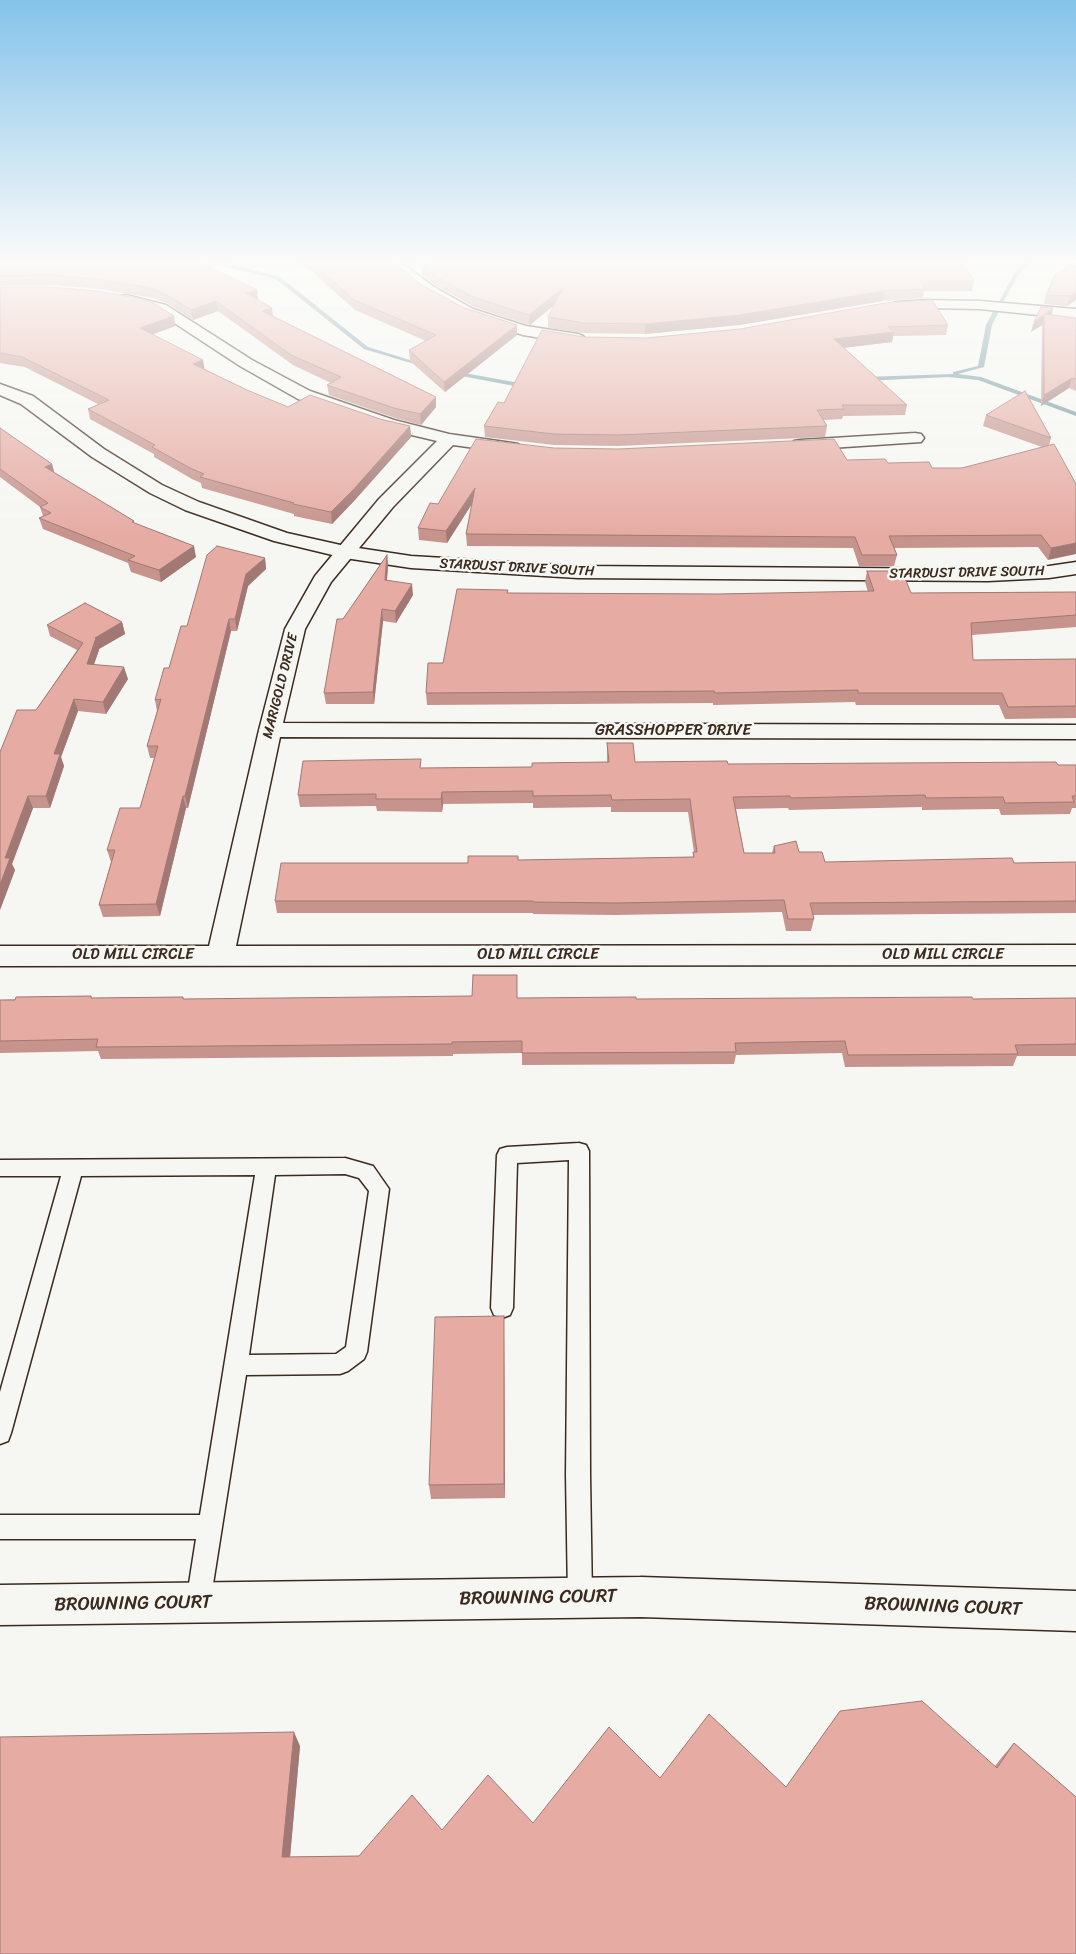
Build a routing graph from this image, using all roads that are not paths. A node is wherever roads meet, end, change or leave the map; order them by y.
1 (228, 351) edge
2 (0, 389) edge
3 (915, 438) dead end
4 (449, 439) junction
5 (780, 446) edge
6 (526, 449) edge
7 (345, 552) junction
8 (1076, 568) edge
9 (270, 730) junction
10 (1076, 732) edge
11 (221, 955) junction
12 (1076, 955) edge
13 (0, 956) edge
14 (266, 1166) junction
15 (0, 1168) edge
16 (73, 1168) junction
17 (502, 1308) dead end
18 (236, 1365) junction
19 (0, 1433) edge
20 (0, 1527) edge
21 (210, 1527) junction
22 (580, 1598) junction
23 (198, 1603) junction
24 (0, 1606) edge
25 (1076, 1617) edge

1 - 4 street
2 - 7 street, STARDUST DRIVE SOUTH
3 - 5 street
4 - 6 street
4 - 7 street, MARIGOLD DRIVE
7 - 8 street, STARDUST DRIVE SOUTH
7 - 9 street, MARIGOLD DRIVE
9 - 10 street, GRASSHOPPER DRIVE
9 - 11 street, MARIGOLD DRIVE
11 - 12 street, OLD MILL CIRCLE
11 - 13 street, OLD MILL CIRCLE
14 - 16 lane
14 - 18 lane
14 - 18 lane
15 - 16 lane
16 - 19 lane
17 - 22 lane
18 - 21 lane
20 - 21 lane
21 - 23 lane
22 - 23 street, BROWNING COURT
22 - 25 street, BROWNING COURT
23 - 24 street, BROWNING COURT

